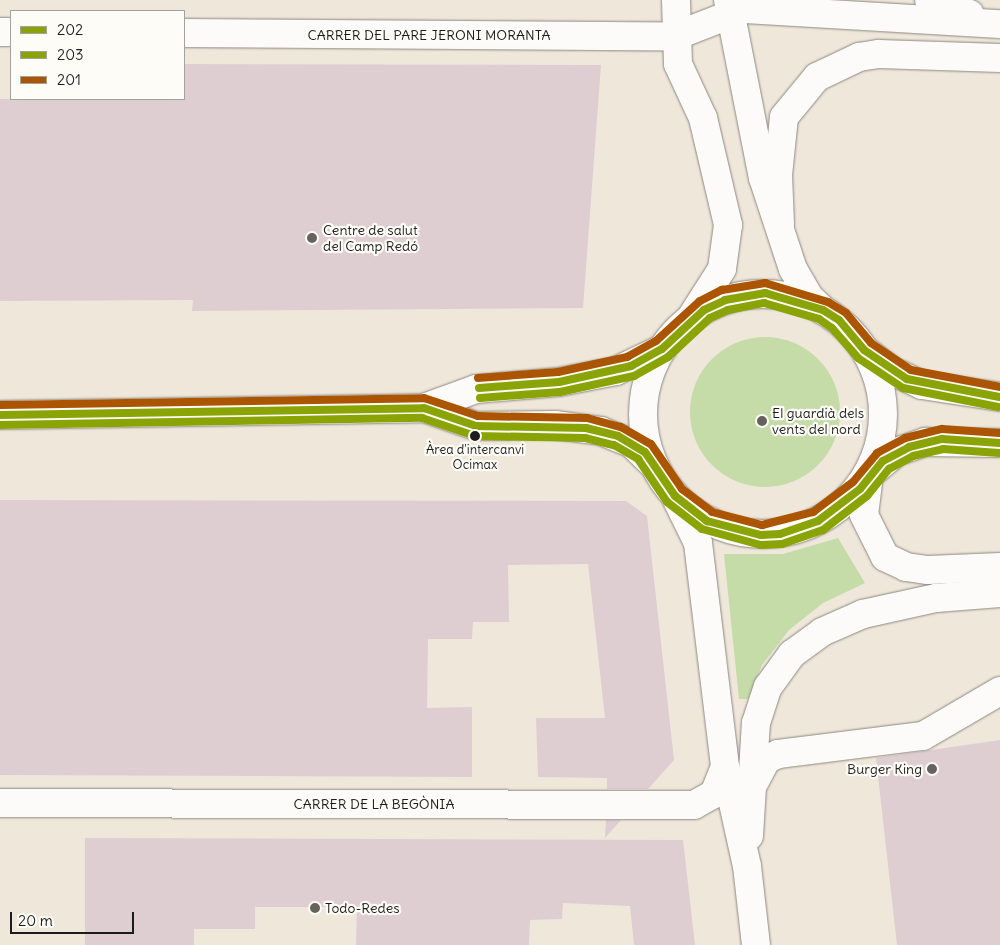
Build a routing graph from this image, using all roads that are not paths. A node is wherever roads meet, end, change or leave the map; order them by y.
1 (676, 0) edge
2 (929, 0) edge
3 (730, 7) edge
4 (999, 24) edge
5 (185, 33) edge
6 (675, 36) junction
7 (1000, 58) edge
8 (780, 224) junction
9 (823, 310) junction
10 (690, 319) junction
11 (662, 349) junction
12 (864, 350) junction
13 (1000, 397) edge
14 (424, 408) junction
15 (0, 415) edge
16 (1000, 443) edge
17 (653, 464) junction
18 (869, 476) junction
19 (675, 496) junction
20 (1000, 566) edge
21 (1000, 593) edge
22 (1000, 691) edge
23 (725, 767) junction
24 (754, 783) junction
25 (0, 803) edge
26 (747, 866) junction
27 (756, 945) edge

1 - 6 street
2 - 4 street
3 - 4 street
3 - 6 street
3 - 8 street
5 - 6 street, CARRER DEL PARE JERONI MORANTA
6 - 10 street
7 - 8 street
8 - 9 street
9 - 10 street
9 - 12 street
10 - 11 street
11 - 14 street
11 - 17 street
12 - 13 street
12 - 18 street
14 - 15 street
14 - 17 street
16 - 18 street
17 - 19 street
18 - 19 street
18 - 20 street
19 - 23 street
21 - 24 street
22 - 24 street
23 - 25 street, CARRER DE LA BEGÒNIA
23 - 26 street
24 - 26 street
26 - 27 street

